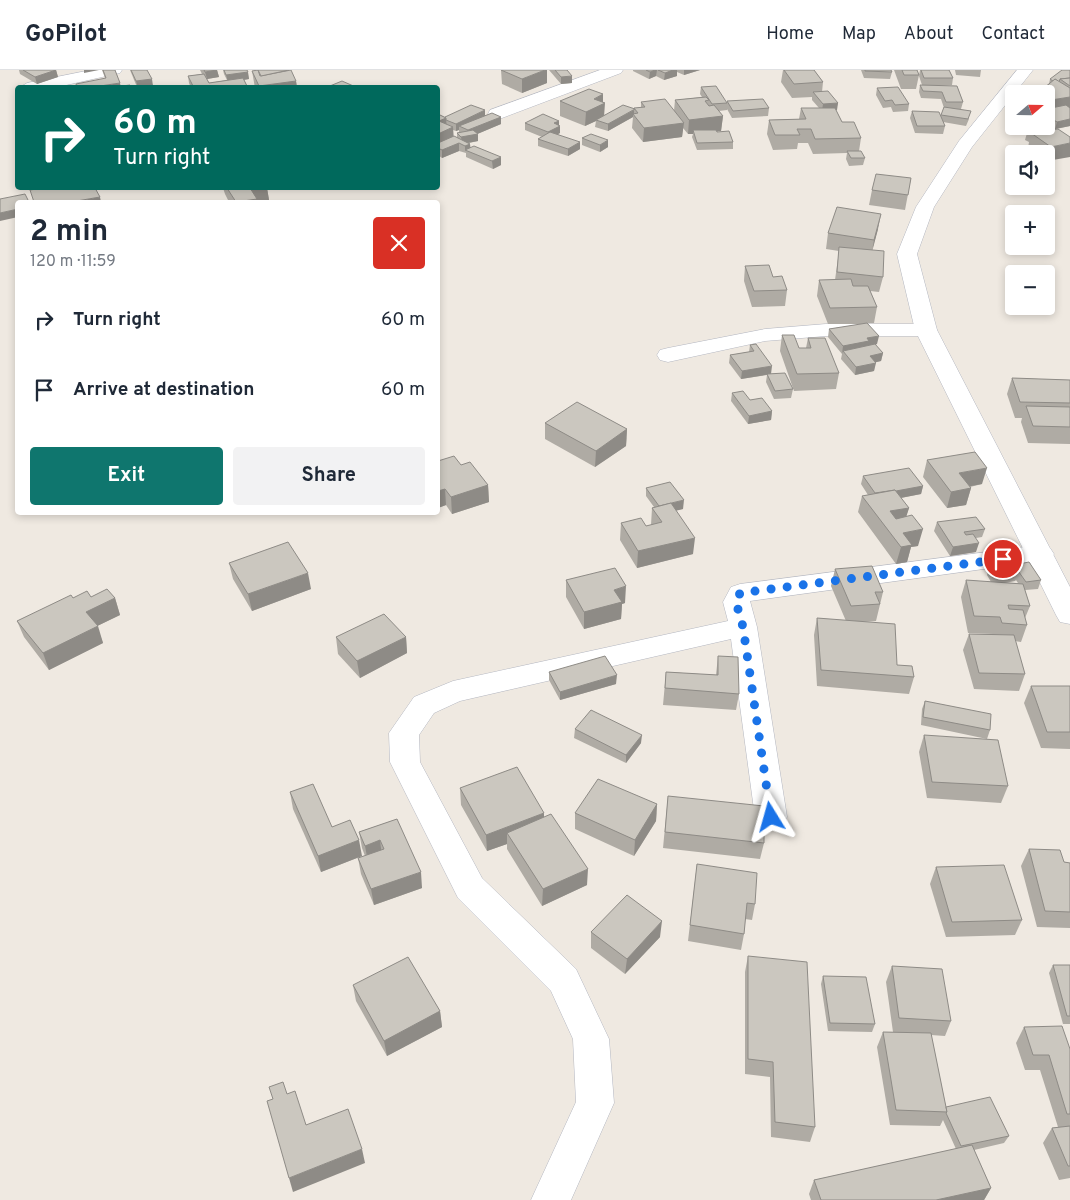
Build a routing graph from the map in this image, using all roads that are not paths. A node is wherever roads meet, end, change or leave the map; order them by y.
1 (114, 70) edge
2 (615, 70) edge
3 (1025, 70) edge
4 (40, 85) edge
5 (496, 114) edge
6 (926, 330) junction
7 (668, 355) dead end
8 (1041, 554) junction
9 (1070, 615) edge
10 (743, 627) junction
11 (771, 817) dead end
12 (551, 1200) edge

1 - 4 street
2 - 5 street
3 - 6 street
6 - 7 street
6 - 8 street
8 - 9 street
8 - 10 street
10 - 11 street
10 - 12 street

